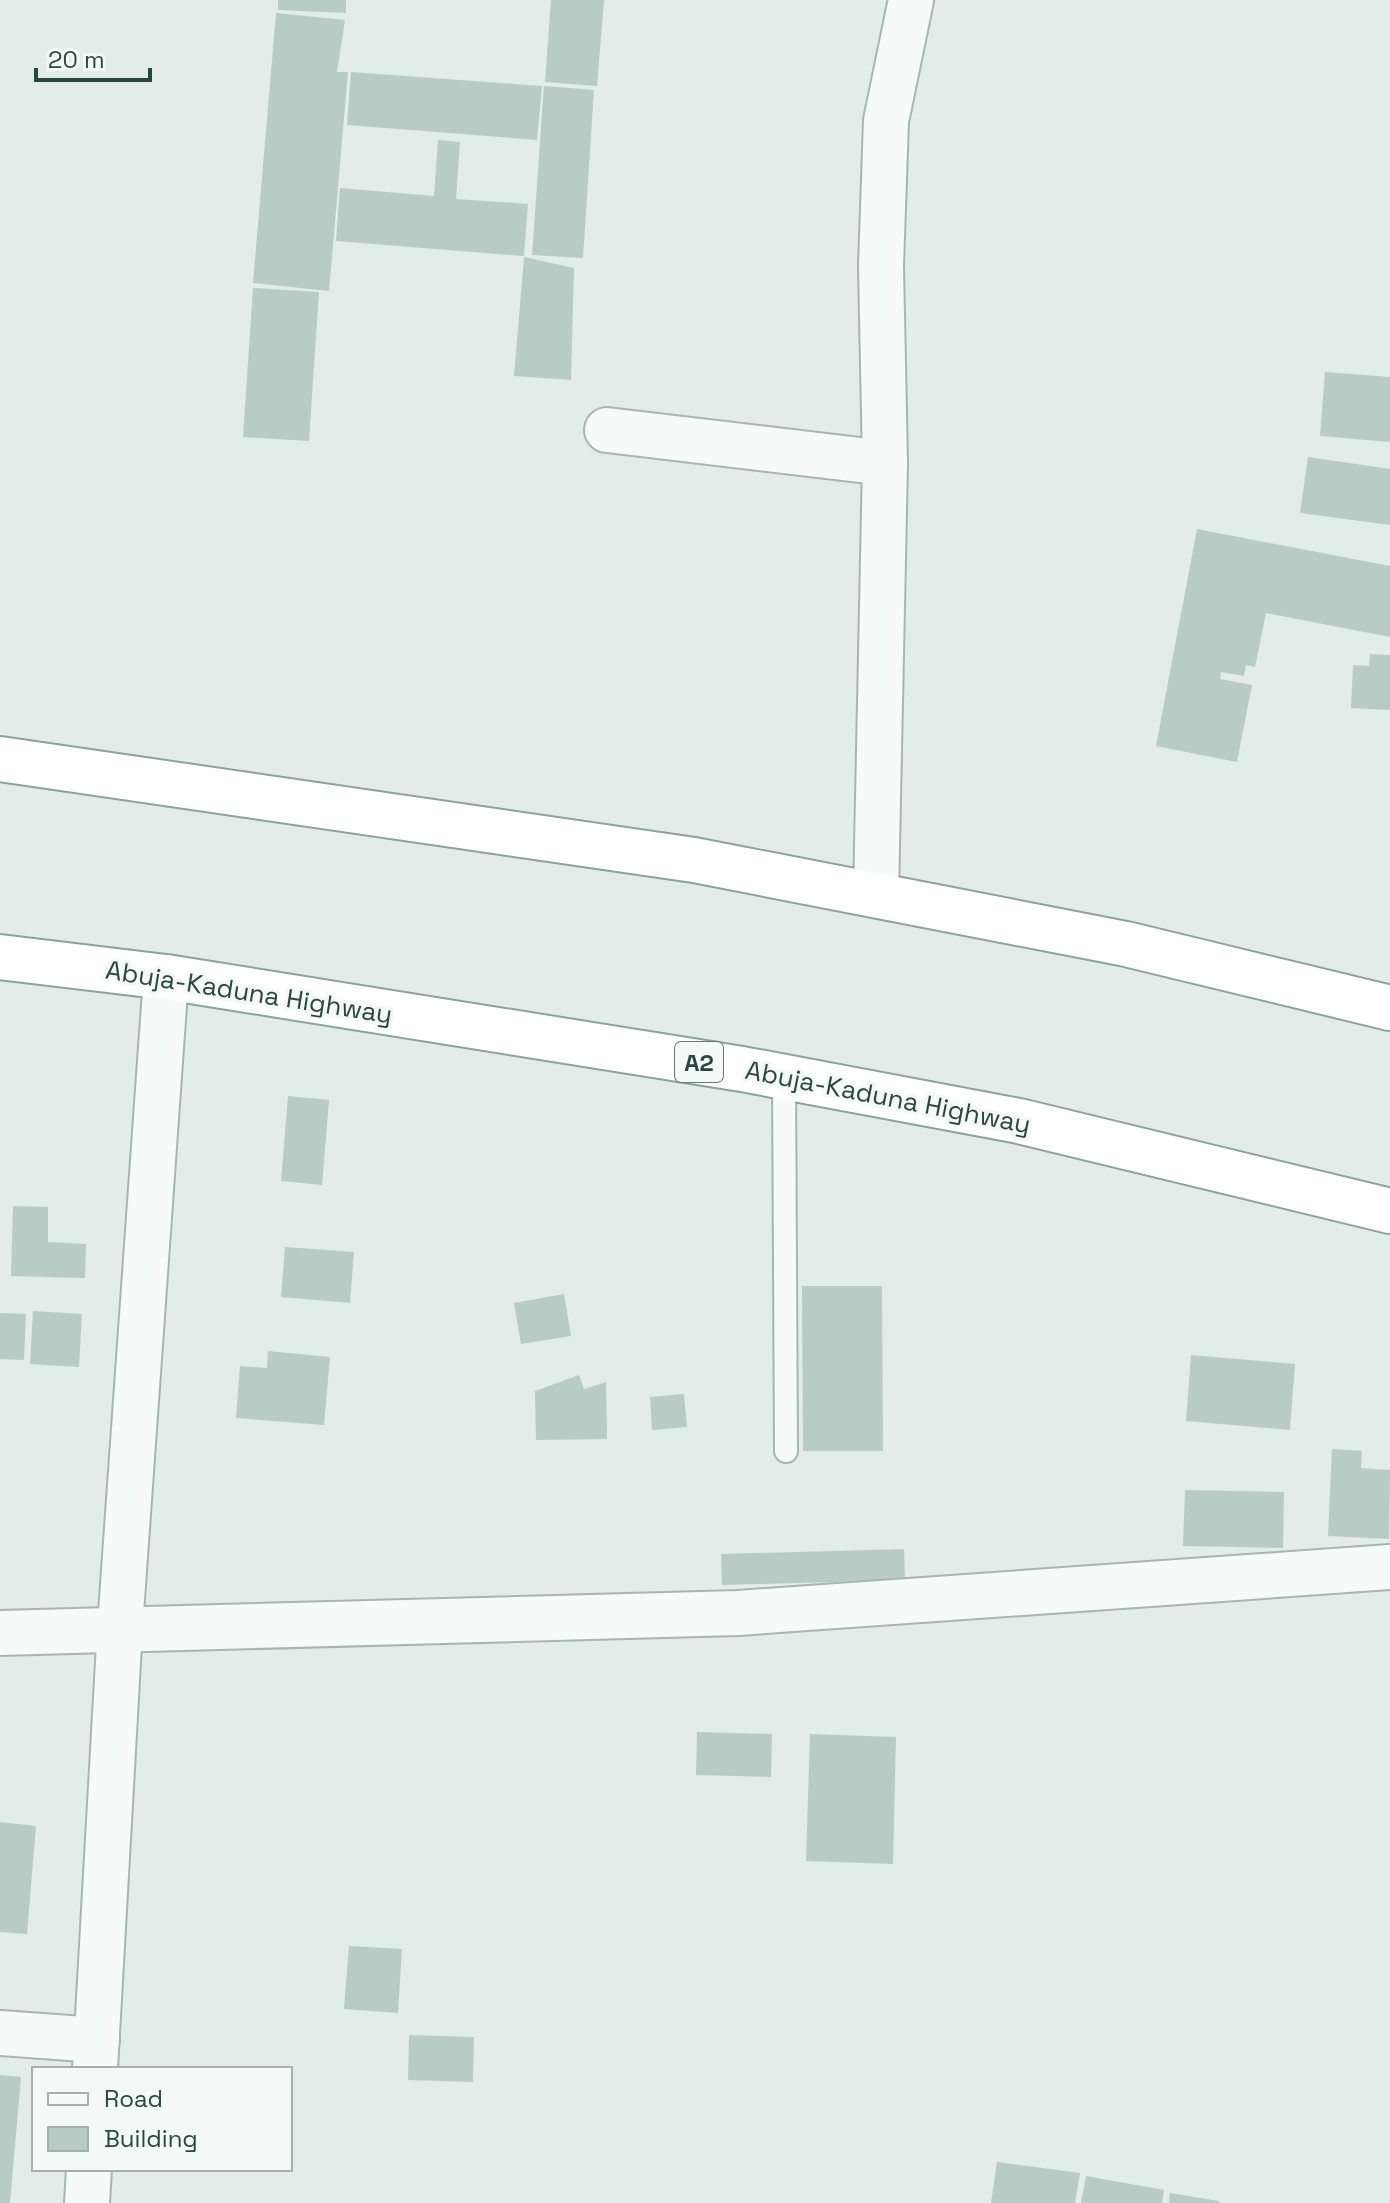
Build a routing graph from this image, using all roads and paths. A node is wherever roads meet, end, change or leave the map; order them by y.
1 (911, 0) edge
2 (607, 430) dead end
3 (885, 463) junction
4 (0, 759) edge
5 (876, 895) junction
6 (0, 957) edge
7 (166, 977) junction
8 (1390, 1008) edge
9 (784, 1077) junction
10 (1390, 1211) edge
11 (786, 1451) dead end
12 (1390, 1567) edge
13 (120, 1627) junction
14 (0, 1633) edge
15 (0, 2033) edge
16 (96, 2054) edge
17 (89, 2171) edge
18 (87, 2203) edge

1 - 3 street
2 - 3 street
3 - 5 street
4 - 5 highway
5 - 8 highway
6 - 7 highway, Abuja-Kaduna Highway / A2
7 - 9 highway, Abuja-Kaduna Highway / A2
7 - 13 street
9 - 10 highway, Abuja-Kaduna Highway / A2
9 - 11 lane
12 - 13 street
13 - 14 street
13 - 16 street
15 - 16 street
17 - 18 street

